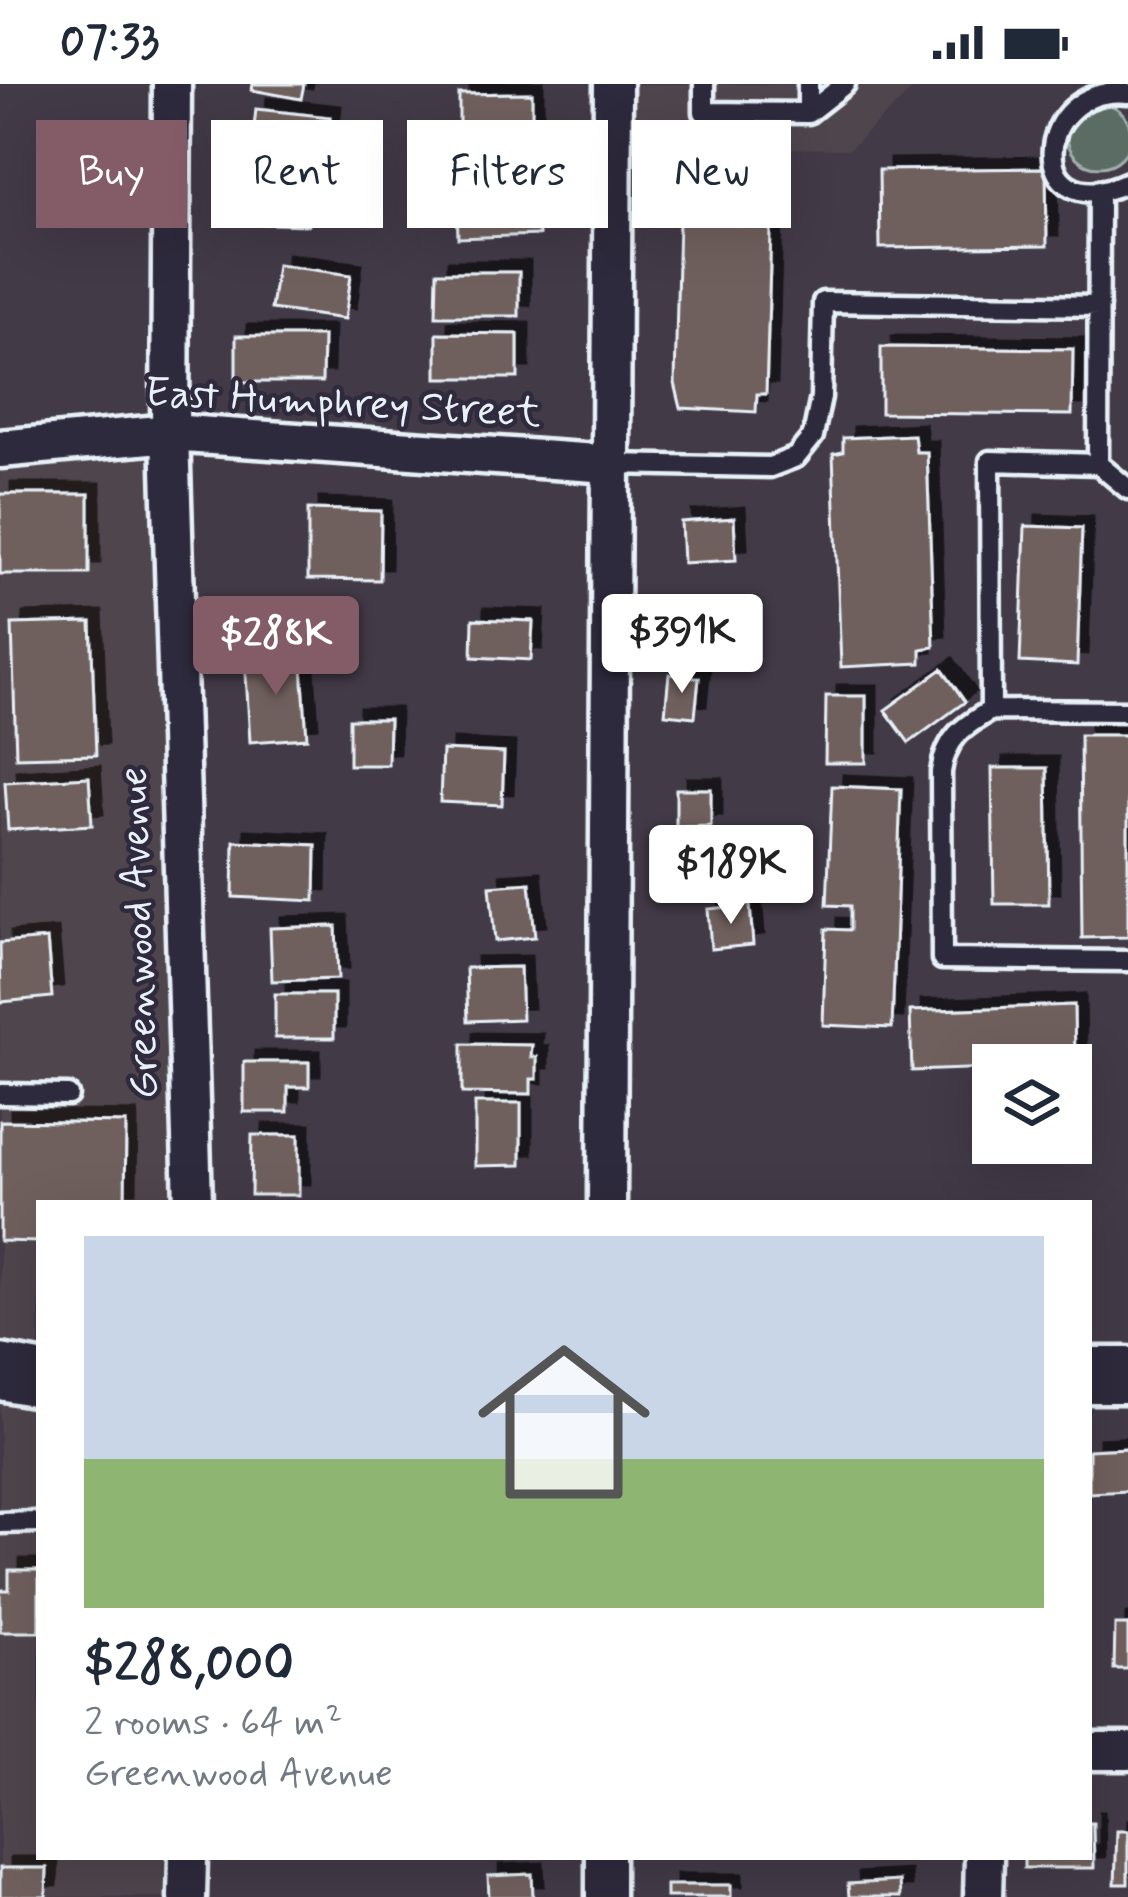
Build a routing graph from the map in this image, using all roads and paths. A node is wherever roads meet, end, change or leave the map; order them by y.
1 (172, 84) edge
2 (613, 84) edge
3 (704, 84) edge
4 (808, 84) edge
5 (845, 84) edge
6 (1101, 85) edge
7 (1128, 93) edge
8 (808, 113) junction
9 (1128, 182) edge
10 (1099, 190) junction
11 (1099, 306) junction
12 (170, 433) junction
13 (0, 449) edge
14 (610, 464) junction
15 (1098, 464) junction
16 (1128, 489) edge
17 (992, 710) junction
18 (1128, 711) edge
19 (1128, 961) edge
20 (0, 1094) edge
21 (68, 1095) dead end
22 (193, 1200) edge
23 (607, 1200) edge
24 (1092, 1375) edge
25 (1128, 1375) edge
26 (36, 1522) edge
27 (0, 1523) edge
28 (1128, 1750) edge
29 (1092, 1751) edge
30 (188, 1860) edge
31 (605, 1860) edge
32 (984, 1860) edge
33 (187, 1897) edge
34 (605, 1897) edge
35 (982, 1897) edge

1 - 12 street, Greenwood Avenue
2 - 14 street
3 - 8 lane
4 - 8 lane
5 - 8 lane
6 - 7 lane
6 - 10 lane
9 - 10 lane
10 - 11 lane
11 - 14 lane
11 - 15 lane
12 - 13 street, East Humphrey Street
12 - 14 street, East Humphrey Street
12 - 22 street, Greenwood Avenue
14 - 23 street
15 - 16 lane
15 - 17 lane
17 - 18 lane
17 - 19 lane
20 - 21 lane
24 - 25 street
26 - 27 lane
28 - 29 street
30 - 33 street
31 - 34 street
32 - 35 street

